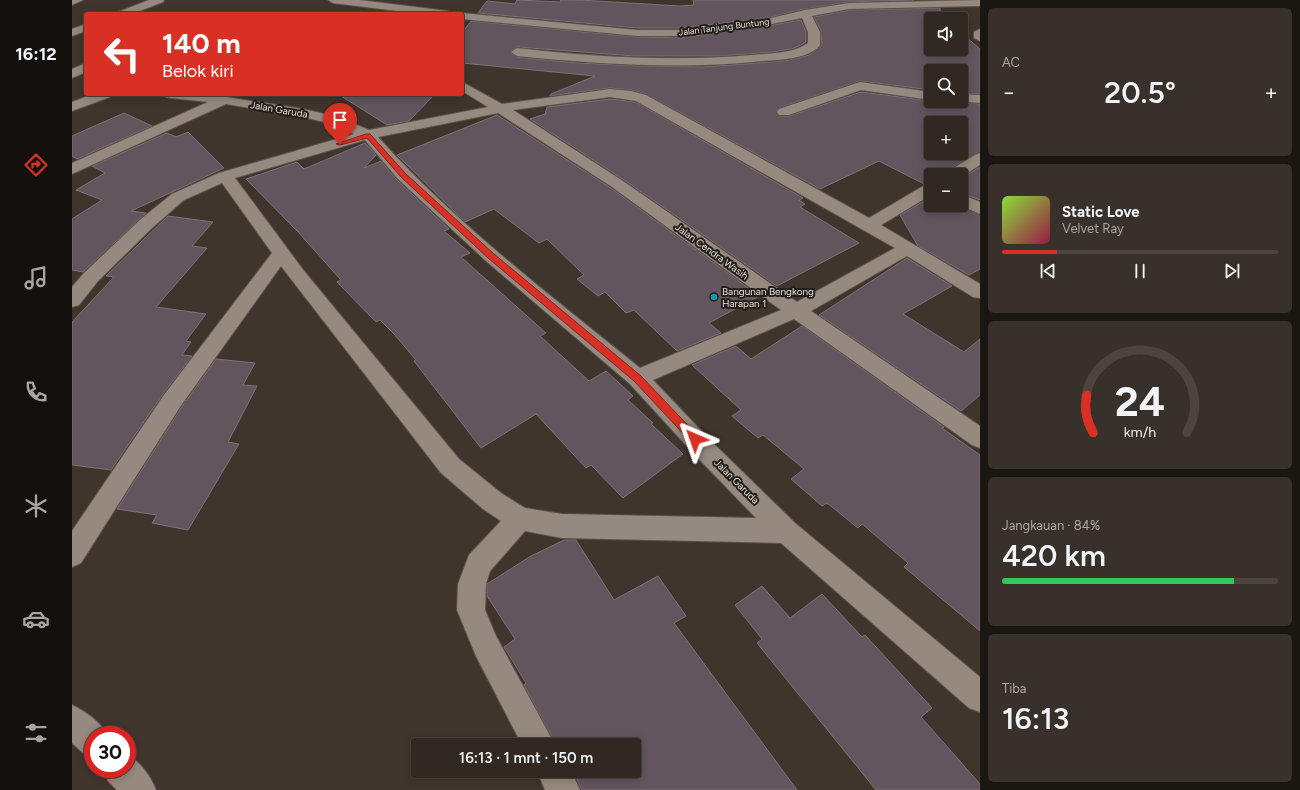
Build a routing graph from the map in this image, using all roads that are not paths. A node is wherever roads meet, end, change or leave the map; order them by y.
1 (78, 0) edge
2 (158, 0) edge
3 (333, 0) edge
4 (423, 0) edge
5 (72, 2) edge
6 (980, 3) edge
7 (416, 11) junction
8 (127, 12) edge
9 (427, 12) edge
10 (806, 14) junction
11 (464, 17) edge
12 (84, 29) edge
13 (980, 32) edge
14 (72, 33) edge
15 (980, 38) edge
16 (517, 52) dead end
17 (84, 69) edge
18 (74, 80) edge
19 (464, 87) edge
20 (924, 95) edge
21 (100, 96) edge
22 (189, 96) edge
23 (968, 98) edge
24 (980, 99) edge
25 (225, 100) junction
26 (72, 107) edge
27 (501, 108) junction
28 (784, 112) dead end
29 (368, 135) junction
30 (980, 158) edge
31 (964, 168) edge
32 (72, 170) edge
33 (225, 176) junction
34 (924, 192) edge
35 (968, 203) edge
36 (980, 209) edge
37 (869, 225) junction
38 (908, 248) junction
39 (281, 253) junction
40 (980, 292) edge
41 (72, 300) edge
42 (796, 311) junction
43 (638, 378) junction
44 (980, 438) edge
45 (520, 519) junction
46 (786, 531) junction
47 (72, 554) edge
48 (980, 697) edge
49 (72, 721) edge
50 (84, 732) edge
51 (535, 738) edge
52 (128, 778) edge
53 (557, 778) edge
54 (139, 790) edge
55 (563, 790) edge

1 - 5 street
2 - 8 street
3 - 7 street
4 - 7 street
6 - 10 street, Jalan Tanjung Buntung
7 - 9 street
10 - 11 street, Jalan Tanjung Buntung
10 - 16 street
12 - 14 street
13 - 15 street
17 - 18 street
19 - 27 street, Jalan Cendra Wasih
20 - 28 street
21 - 26 street
22 - 25 street, Jalan Garuda
23 - 24 street
25 - 29 street, Jalan Garuda
25 - 32 street
27 - 29 street
27 - 37 street
27 - 42 street, Jalan Cendra Wasih
29 - 33 street
29 - 43 street, Jalan Garuda
30 - 31 street
33 - 39 street
33 - 41 street
34 - 37 street
35 - 36 street
37 - 38 street
38 - 40 street
38 - 42 street
39 - 45 street
39 - 47 street
42 - 43 street
42 - 44 street, Jalan Cendra Wasih
43 - 46 street, Jalan Garuda
45 - 46 street
45 - 51 street
46 - 48 street, Jalan Garuda
49 - 50 street
52 - 54 street
53 - 55 street

